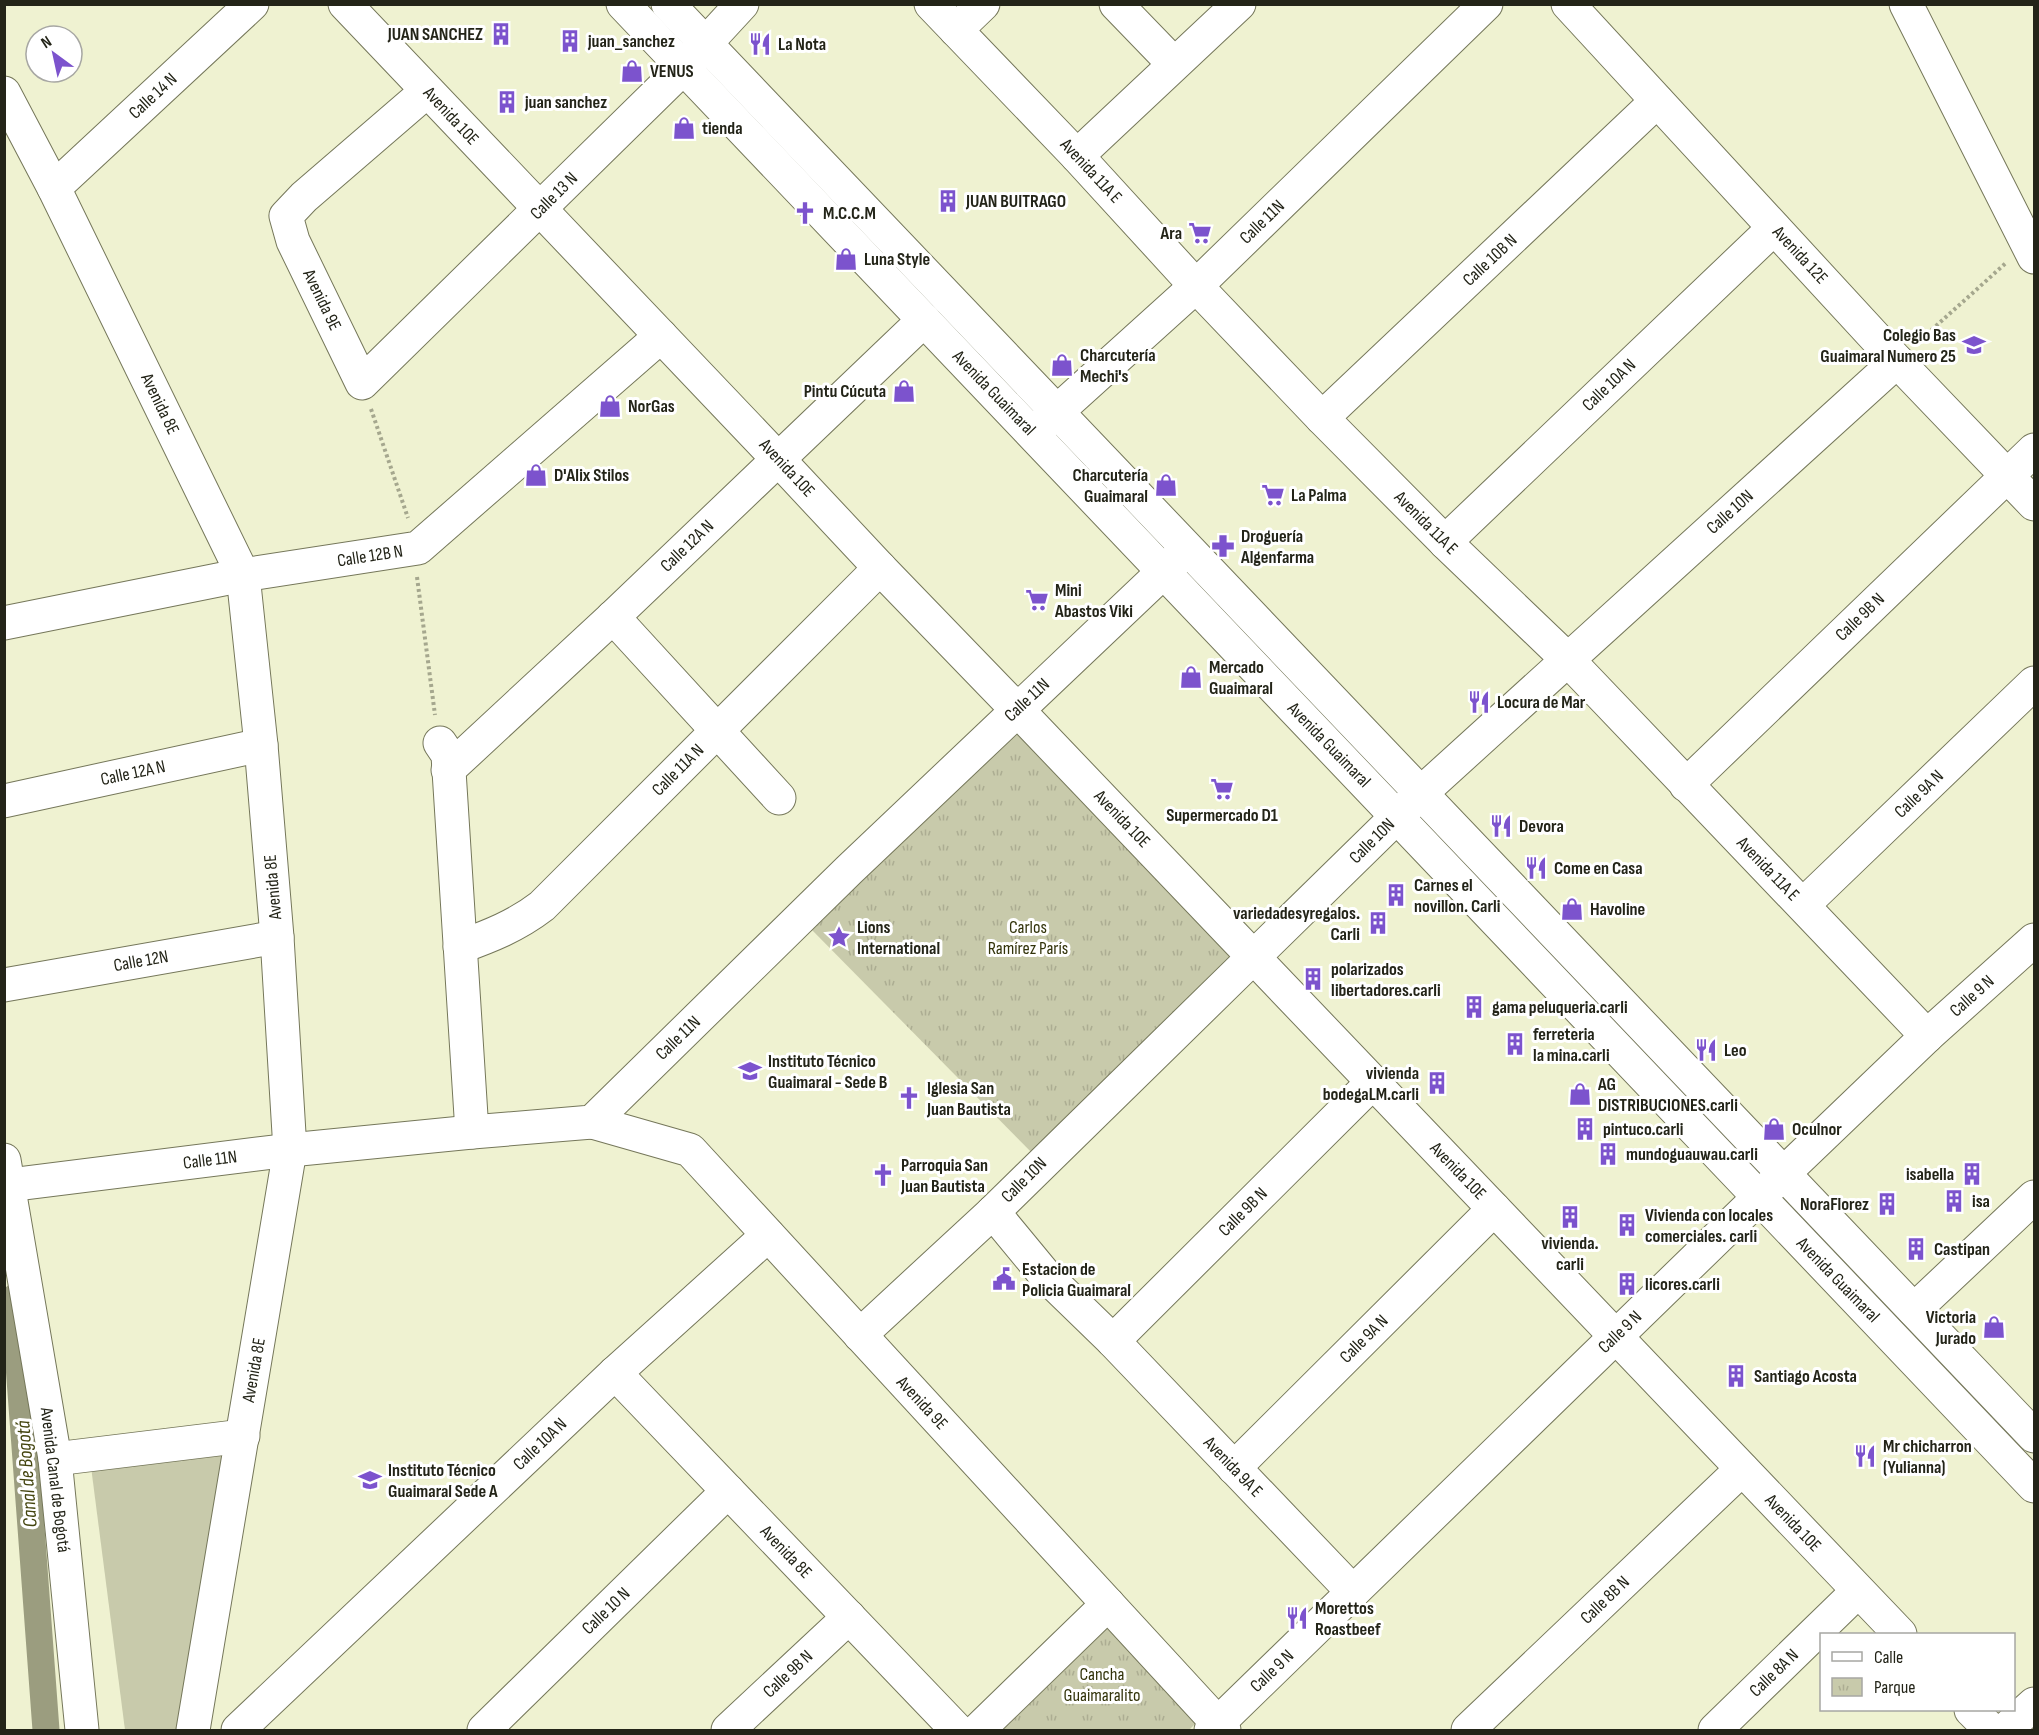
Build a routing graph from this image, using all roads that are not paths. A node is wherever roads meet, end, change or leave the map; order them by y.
1 (252, 4) edge
2 (345, 4) edge
3 (623, 4) edge
4 (668, 4) edge
5 (742, 4) edge
6 (931, 4) edge
7 (983, 4) edge
8 (1116, 4) edge
9 (1239, 4) edge
10 (1486, 4) edge
11 (1906, 4) edge
12 (1578, 7) edge
13 (956, 30) junction
14 (706, 44) junction
15 (1174, 64) junction
16 (683, 68) junction
17 (427, 91) junction
18 (4, 93) edge
19 (1658, 101) junction
20 (1077, 156) junction
21 (54, 188) junction
22 (539, 210) junction
23 (1774, 228) junction
24 (2031, 250) edge
25 (1196, 286) junction
26 (924, 320) junction
27 (662, 336) junction
28 (1897, 361) junction
29 (362, 383) joint
30 (1056, 412) junction
31 (1322, 418) junction
32 (1032, 434) junction
33 (2034, 450) edge
34 (778, 459) junction
35 (2008, 476) junction
36 (2034, 504) edge
37 (1445, 542) junction
38 (1188, 549) junction
39 (880, 568) junction
40 (1163, 571) junction
41 (243, 575) junction
42 (613, 617) junction
43 (4, 623) edge
44 (1567, 659) junction
45 (2034, 683) edge
46 (1017, 709) junction
47 (716, 732) junction
48 (261, 745) junction
49 (1686, 784) junction
50 (1421, 794) junction
51 (778, 798) dead end
52 (4, 801) edge
53 (1397, 816) junction
54 (1803, 905) junction
55 (277, 937) junction
56 (2034, 940) edge
57 (460, 947) junction
58 (1253, 956) junction
59 (4, 985) edge
60 (1928, 1036) junction
61 (1373, 1082) junction
62 (592, 1122) junction
63 (472, 1132) junction
64 (290, 1150) junction
65 (7, 1172) edge
66 (1784, 1173) junction
67 (1759, 1197) junction
68 (2034, 1197) edge
69 (1494, 1209) junction
70 (993, 1212) junction
71 (768, 1235) junction
72 (1914, 1310) junction
73 (860, 1335) junction
74 (1615, 1337) junction
75 (1113, 1341) junction
76 (615, 1373) junction
77 (2034, 1434) edge
78 (243, 1436) junction
79 (55, 1459) junction
80 (1234, 1468) junction
81 (1742, 1469) junction
82 (2034, 1486) edge
83 (728, 1491) junction
84 (1858, 1591) junction
85 (1353, 1592) junction
86 (1108, 1604) junction
87 (849, 1617) junction
88 (1898, 1633) edge
89 (2034, 1704) edge
90 (1972, 1711) edge
91 (1218, 1728) edge
92 (82, 1731) edge
93 (193, 1731) edge
94 (238, 1731) edge
95 (484, 1731) edge
96 (728, 1731) edge
97 (957, 1731) edge
98 (978, 1731) edge
99 (1468, 1731) edge
100 (1715, 1731) edge
101 (1991, 1731) edge
102 (2005, 1731) edge

1 - 21 street, Calle 14 N
2 - 17 street, Avenida 10E
3 - 16 street, Avenida Guaimaral
4 - 14 street, Avenida Guaimaral
5 - 14 street, Calle 13 N
6 - 13 street, Avenida 11A E
7 - 13 street
8 - 15 street
9 - 15 street
10 - 25 street, Calle 11N
11 - 24 street
12 - 19 street, Avenida 12E
13 - 20 street, Avenida 11A E
14 - 16 street, Calle 13 N
14 - 30 street, Avenida Guaimaral
15 - 20 street
16 - 22 street, Calle 13 N
16 - 26 street, Avenida Guaimaral
17 - 22 street, Avenida 10E
17 - 29 street, Avenida 9E
18 - 21 street, Avenida 8E
19 - 23 street, Avenida 12E
19 - 31 street, Calle 10B N
20 - 25 street, Avenida 11A E
21 - 41 street, Avenida 8E
22 - 27 street, Avenida 10E
22 - 29 street, Calle 13 N
23 - 28 street, Avenida 12E
23 - 37 street, Calle 10A N
25 - 30 street, Calle 11N
25 - 31 street, Avenida 11A E
26 - 32 street, Avenida Guaimaral
26 - 34 street, Calle 12A N
27 - 34 street, Avenida 10E
27 - 41 street, Calle 12B N
28 - 35 street, Avenida 12E
28 - 44 street, Calle 10N
30 - 32 street, Calle 11N
30 - 38 street, Avenida Guaimaral
31 - 37 street, Avenida 11A E
32 - 40 street, Avenida Guaimaral
33 - 35 street, Calle 9B N
34 - 39 street, Avenida 10E
34 - 42 street, Calle 12A N
35 - 36 street, Avenida 12E
35 - 49 street, Calle 9B N
37 - 44 street, Avenida 11A E
38 - 40 street, Calle 11N
38 - 50 street, Avenida Guaimaral
39 - 46 street, Avenida 10E
39 - 47 street, Calle 11A N
40 - 46 street, Calle 11N
40 - 53 street, Avenida Guaimaral
41 - 43 street, Calle 12B N
41 - 48 street, Avenida 8E
42 - 47 street
42 - 57 street, Calle 12A N
44 - 49 street, Avenida 11A E
44 - 50 street, Calle 10N
45 - 54 street, Calle 9A N
46 - 58 street, Avenida 10E
46 - 62 street, Calle 11N
47 - 51 street
47 - 57 street, Calle 11A N
48 - 52 street, Calle 12A N
48 - 55 street, Avenida 8E
49 - 54 street, Avenida 11A E
50 - 53 street, Calle 10N
50 - 66 street, Avenida Guaimaral
53 - 58 street, Calle 10N
53 - 67 street, Avenida Guaimaral
54 - 60 street, Avenida 11A E
55 - 59 street, Calle 12N
55 - 64 street, Avenida 8E
56 - 60 street, Calle 9 N
57 - 63 street
58 - 61 street, Avenida 10E
58 - 70 street, Calle 10N
60 - 66 street, Calle 9 N
61 - 69 street, Avenida 10E
61 - 75 street, Calle 9B N
62 - 63 street, Calle 11N
62 - 71 street, Avenida 9E
63 - 64 street, Calle 11N
64 - 65 street, Calle 11N
64 - 78 street, Avenida 8E
65 - 79 street, Avenida Canal de Bogotá
66 - 67 street, Calle 9 N
66 - 72 street, Avenida Guaimaral
67 - 74 street, Calle 9 N
67 - 82 street, Avenida Guaimaral
68 - 72 street
69 - 74 street, Avenida 10E
69 - 80 street, Calle 9A N
70 - 73 street, Calle 10N
70 - 75 street, Avenida 9A E
71 - 73 street, Avenida 9E
71 - 76 street, Calle 10A N
72 - 77 street, Avenida Guaimaral
73 - 86 street, Avenida 9E
74 - 81 street, Avenida 10E
74 - 85 street, Calle 9 N
75 - 80 street, Avenida 9A E
76 - 83 street, Avenida 8E
76 - 94 street, Calle 10A N
78 - 79 street
78 - 93 street, Avenida 8E
79 - 92 street, Avenida Canal de Bogotá
80 - 85 street, Avenida 9A E
81 - 84 street, Avenida 10E
81 - 99 street, Calle 8B N
83 - 87 street, Avenida 8E
83 - 95 street, Calle 10 N
84 - 88 street, Avenida 10E
84 - 100 street, Calle 8A N
85 - 91 street, Calle 9 N
86 - 91 street, Avenida 9E
86 - 98 street
87 - 96 street, Calle 9B N
87 - 97 street, Avenida 8E
89 - 102 street
90 - 101 street

